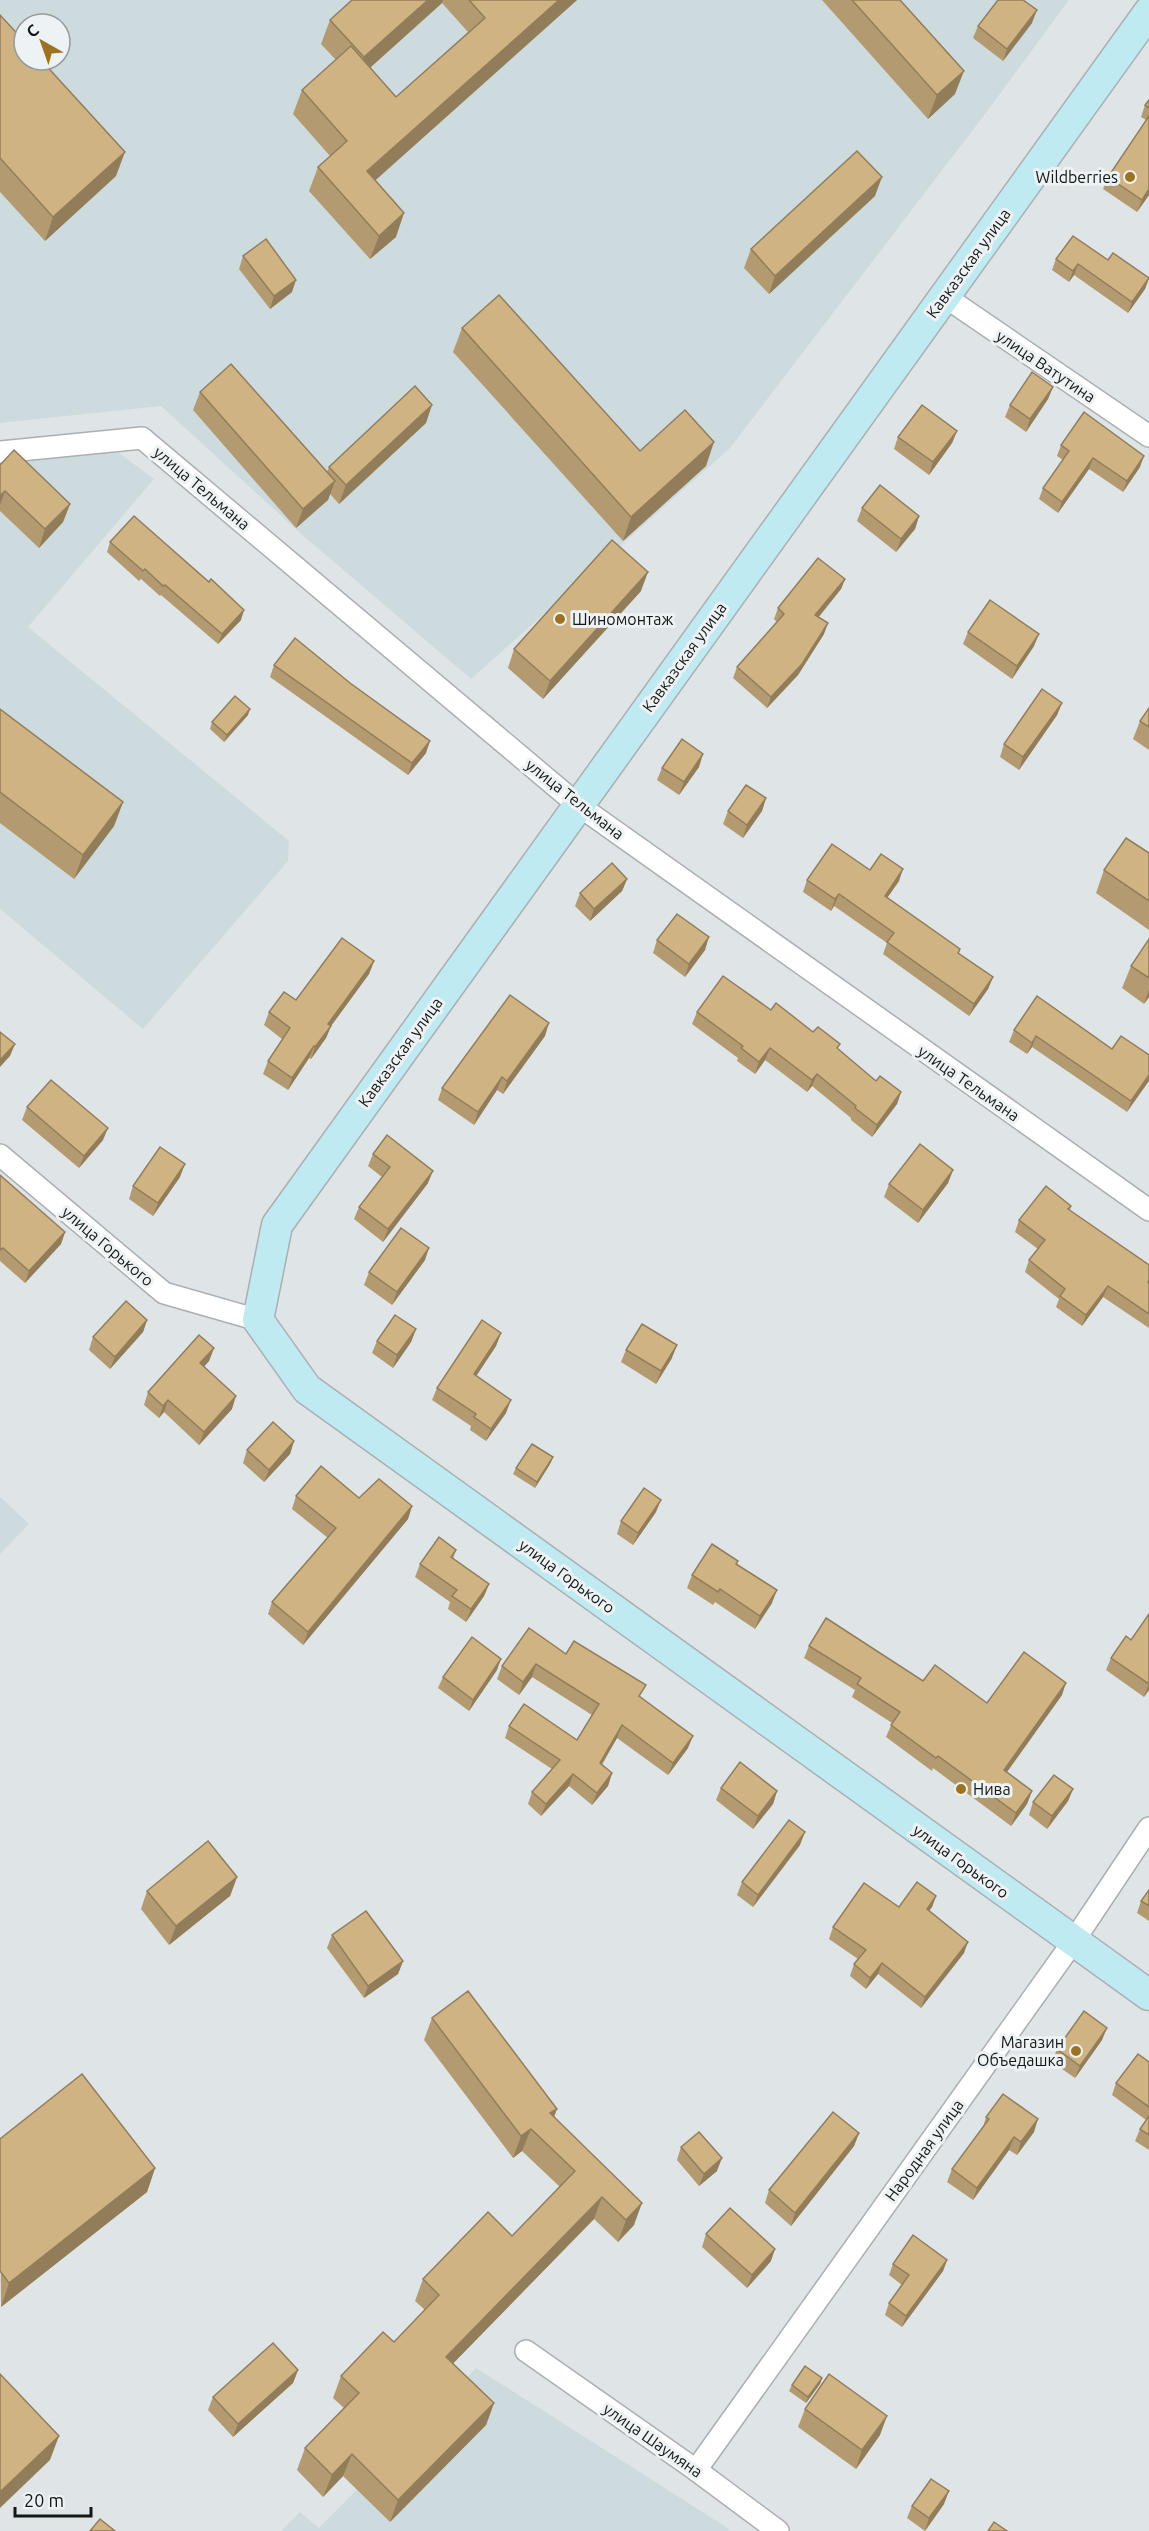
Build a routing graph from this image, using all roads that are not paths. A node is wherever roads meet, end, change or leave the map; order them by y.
1 (1149, 12) edge
2 (944, 296) junction
3 (1149, 436) edge
4 (0, 452) edge
5 (578, 805) junction
6 (0, 1155) edge
7 (1149, 1210) edge
8 (258, 1320) junction
9 (1149, 1828) edge
10 (1073, 1942) junction
11 (1149, 1995) edge
12 (526, 2351) dead end
13 (696, 2470) junction
14 (778, 2531) edge

1 - 2 main road, Кавказская улица
2 - 3 street, улица Ватутина
2 - 5 main road, Кавказская улица
4 - 5 street, улица Тельмана
5 - 7 street, улица Тельмана
5 - 8 main road, Кавказская улица
6 - 8 street, улица Горького
8 - 10 main road, улица Горького
9 - 10 street, Народная улица
10 - 11 main road, улица Горького
10 - 13 street, Народная улица
12 - 13 street, улица Шаумяна
13 - 14 street, улица Шаумяна

